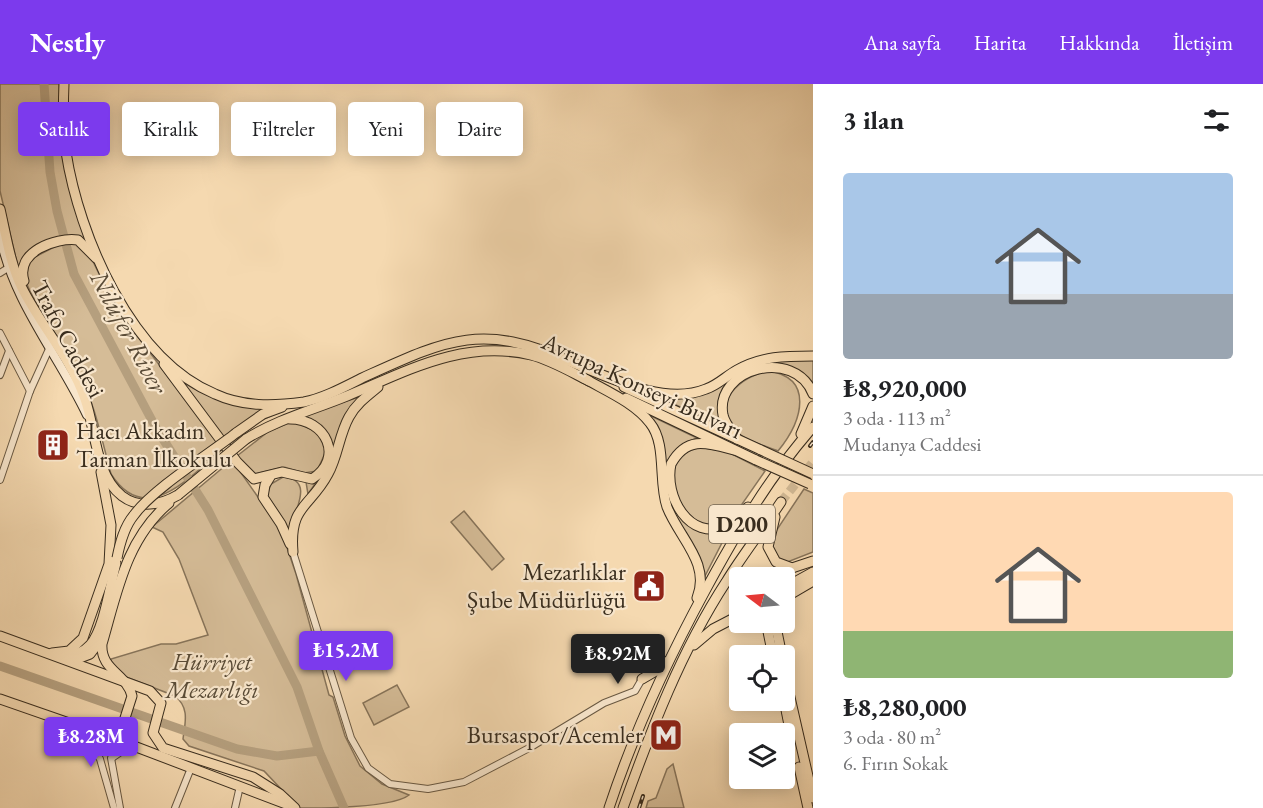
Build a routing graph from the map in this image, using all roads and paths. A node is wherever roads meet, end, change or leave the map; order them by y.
1 (63, 84) edge
2 (0, 209) edge
3 (0, 235) edge
4 (100, 263) junction
5 (8, 268) junction
6 (0, 273) edge
7 (35, 308) junction
8 (0, 333) edge
9 (143, 336) junction
10 (49, 348) junction
11 (9, 351) junction
12 (813, 356) edge
13 (561, 358) junction
14 (0, 375) edge
15 (582, 377) junction
16 (385, 380) junction
17 (30, 391) junction
18 (813, 394) edge
19 (293, 403) junction
20 (813, 406) edge
21 (283, 419) junction
22 (93, 427) junction
23 (813, 427) edge
24 (737, 439) junction
25 (0, 448) edge
26 (734, 450) junction
27 (98, 452) junction
28 (9, 453) junction
29 (788, 456) junction
30 (292, 474) junction
31 (270, 477) junction
32 (0, 480) edge
33 (812, 481) edge
34 (762, 492) junction
35 (178, 495) junction
36 (303, 504) junction
37 (293, 552) junction
38 (813, 561) edge
39 (736, 567) edge
40 (789, 567) edge
41 (795, 567) edge
42 (813, 572) edge
43 (729, 577) edge
44 (813, 581) edge
45 (795, 582) edge
46 (795, 592) edge
47 (729, 621) edge
48 (684, 629) junction
49 (105, 633) junction
50 (0, 638) edge
51 (690, 648) junction
52 (41, 652) junction
53 (53, 656) junction
54 (64, 660) junction
55 (642, 679) joint
56 (124, 682) junction
57 (0, 699) edge
58 (786, 711) edge
59 (793, 711) edge
60 (78, 725) junction
61 (118, 740) junction
62 (132, 745) junction
63 (111, 758) junction
64 (191, 768) junction
65 (240, 786) junction
66 (813, 798) edge
67 (114, 808) edge
68 (120, 808) edge
69 (175, 808) edge
70 (235, 808) edge
71 (290, 808) edge
72 (295, 808) edge
73 (609, 808) edge
74 (623, 808) edge
75 (808, 808) edge

1 - 4 main road, Avrupa Konseyi Bulvarı
2 - 7 main road, Avrupa Konseyi Bulvarı
3 - 5 main road, Trafo Caddesi
4 - 7 main road
4 - 9 main road, Avrupa Konseyi Bulvarı
5 - 6 street
5 - 10 main road, Trafo Caddesi
7 - 22 main road, Avrupa Konseyi Bulvarı
8 - 11 street
9 - 19 main road, Avrupa Konseyi Bulvarı
9 - 31 main road
10 - 17 street
10 - 22 main road, Trafo Caddesi
11 - 14 street
11 - 17 street
12 - 13 main road
13 - 19 main road, Avrupa Konseyi Bulvarı
13 - 24 main road, Avrupa Konseyi Bulvarı
15 - 16 main road, Avrupa Konseyi Bulvarı
15 - 26 main road, Avrupa Konseyi Bulvarı
15 - 48 main road
16 - 21 main road, Avrupa Konseyi Bulvarı
16 - 36 main road
17 - 28 street
18 - 24 main road
19 - 53 main road, bridge
20 - 29 main road
21 - 30 main road
21 - 35 main road, Avrupa Konseyi Bulvarı, bridge
22 - 27 main road, Avrupa Konseyi Bulvarı
23 - 29 main road, D200
24 - 33 main road, Avrupa Konseyi Bulvarı, bridge
25 - 28 street
26 - 33 main road, Avrupa Konseyi Bulvarı, bridge
26 - 34 main road
27 - 35 main road, Avrupa Konseyi Bulvarı
27 - 52 main road
28 - 32 street
29 - 34 main road, D200
30 - 31 main road
30 - 36 main road
31 - 37 main road
34 - 48 main road, D200
35 - 49 main road
36 - 37 main road
37 - 55 street
38 - 41 main road
39 - 40 main road, D200
42 - 45 main road
43 - 51 main road, D200
44 - 46 main road
47 - 51 main road
48 - 55 main road
48 - 73 main road, D200
49 - 54 main road
49 - 56 main road
50 - 52 main road
50 - 54 main road
51 - 74 main road, D200
52 - 53 main road
53 - 54 main road
54 - 56 main road
56 - 61 main road
56 - 72 main road
57 - 60 main road
58 - 75 main road
59 - 66 main road
60 - 61 main road
60 - 67 street
61 - 62 main road
61 - 63 street
62 - 63 street
62 - 64 main road
63 - 68 street
64 - 65 main road
64 - 69 street
65 - 70 street
65 - 71 main road

